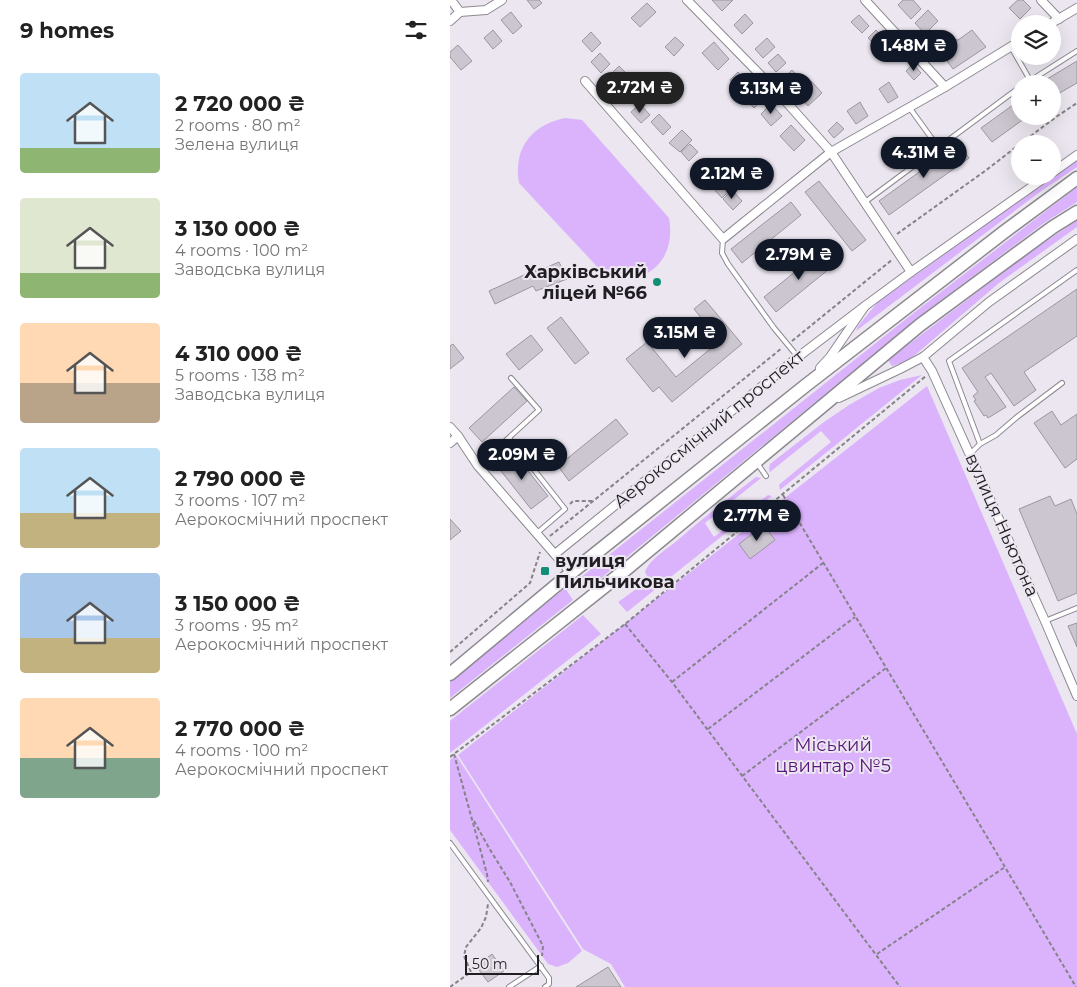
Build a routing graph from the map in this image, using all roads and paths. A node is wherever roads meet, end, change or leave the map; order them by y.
1 (452, 0) edge
2 (502, 0) edge
3 (687, 0) edge
4 (865, 0) edge
5 (1041, 0) edge
6 (1077, 8) edge
7 (460, 12) junction
8 (1055, 15) edge
9 (1061, 18) edge
10 (450, 22) edge
11 (1010, 47) joint
12 (1077, 51) edge
13 (1027, 75) edge
14 (1038, 75) edge
15 (585, 81) dead end
16 (945, 86) junction
17 (1011, 94) edge
18 (1077, 103) edge
19 (909, 107) junction
20 (1032, 135) edge
21 (938, 147) junction
22 (1011, 151) edge
23 (831, 152) junction
24 (1077, 156) edge
25 (1061, 167) edge
26 (1077, 178) edge
27 (1034, 185) edge
28 (864, 202) junction
29 (1077, 212) edge
30 (1077, 238) edge
31 (723, 239) junction
32 (889, 240) junction
33 (899, 255) junction
34 (1077, 270) edge
35 (911, 272) junction
36 (864, 306) junction
37 (787, 344) junction
38 (798, 357) junction
39 (923, 357) junction
40 (926, 376) dead end
41 (511, 378) dead end
42 (1062, 383) dead end
43 (805, 386) junction
44 (823, 405) junction
45 (450, 427) edge
46 (458, 436) junction
47 (509, 438) junction
48 (450, 443) edge
49 (980, 444) junction
50 (970, 454) junction
51 (755, 461) junction
52 (478, 466) junction
53 (766, 476) dead end
54 (782, 494) junction
55 (573, 501) dead end
56 (592, 501) junction
57 (537, 534) junction
58 (544, 541) junction
59 (555, 554) junction
60 (823, 563) junction
61 (571, 573) junction
62 (1077, 608) edge
63 (855, 617) junction
64 (1045, 621) junction
65 (626, 624) junction
66 (450, 652) edge
67 (886, 668) junction
68 (450, 674) edge
69 (672, 682) junction
70 (1077, 696) edge
71 (450, 709) edge
72 (707, 729) junction
73 (454, 754) junction
74 (450, 757) edge
75 (742, 776) junction
76 (472, 817) junction
77 (450, 843) edge
78 (452, 849) edge
79 (1005, 867) junction
80 (489, 896) junction
81 (876, 955) junction
82 (541, 966) junction
83 (450, 987) edge
84 (509, 987) edge
85 (545, 987) edge
86 (900, 987) edge
87 (1076, 987) edge

1 - 7 street
2 - 7 street
3 - 23 street
4 - 16 street
5 - 8 street
6 - 9 street
7 - 10 street
11 - 13 lane
11 - 16 street
12 - 14 lane
15 - 31 street
16 - 19 street
17 - 21 lane
18 - 20 path
19 - 21 lane
19 - 23 street
21 - 28 lane
22 - 32 path
23 - 28 street
23 - 31 street
24 - 25 street
26 - 43 main road, Аерокосмічний проспект
27 - 35 street, Аерокосмічний проспект
28 - 32 street
29 - 44 main road
30 - 39 street
31 - 37 lane
32 - 33 street
33 - 35 street
33 - 37 path
34 - 49 lane
35 - 36 street, Аерокосмічний проспект
36 - 38 street, Аерокосмічний проспект
36 - 43 street, Аерокосмічний проспект
37 - 38 lane
37 - 56 path
38 - 59 street, Аерокосмічний проспект
39 - 44 street
39 - 50 street, вулиця Ньютона
40 - 54 path
41 - 47 lane
42 - 49 lane
43 - 61 main road, Аерокосмічний проспект
44 - 51 main road
45 - 46 street
46 - 48 street
46 - 52 street
47 - 52 lane
47 - 57 lane
49 - 50 lane
50 - 64 street, вулиця Ньютона
51 - 53 lane
51 - 71 main road
52 - 57 street
54 - 60 path
54 - 65 path
55 - 56 path
56 - 58 path
57 - 58 street
58 - 59 street
58 - 66 path
59 - 61 street
60 - 63 path
60 - 69 path
61 - 68 main road, Аерокосмічний проспект
62 - 64 lane
63 - 67 path
63 - 72 path
64 - 70 street, вулиця Ньютона
65 - 69 path
65 - 73 path
67 - 75 path
67 - 79 path
69 - 72 path
72 - 75 path
73 - 74 path
73 - 76 path
75 - 81 path
76 - 80 path
76 - 82 path
77 - 78 lane
78 - 80 lane
79 - 81 path
79 - 87 path
80 - 82 lane
80 - 83 path
81 - 86 path
82 - 84 lane
82 - 85 lane

